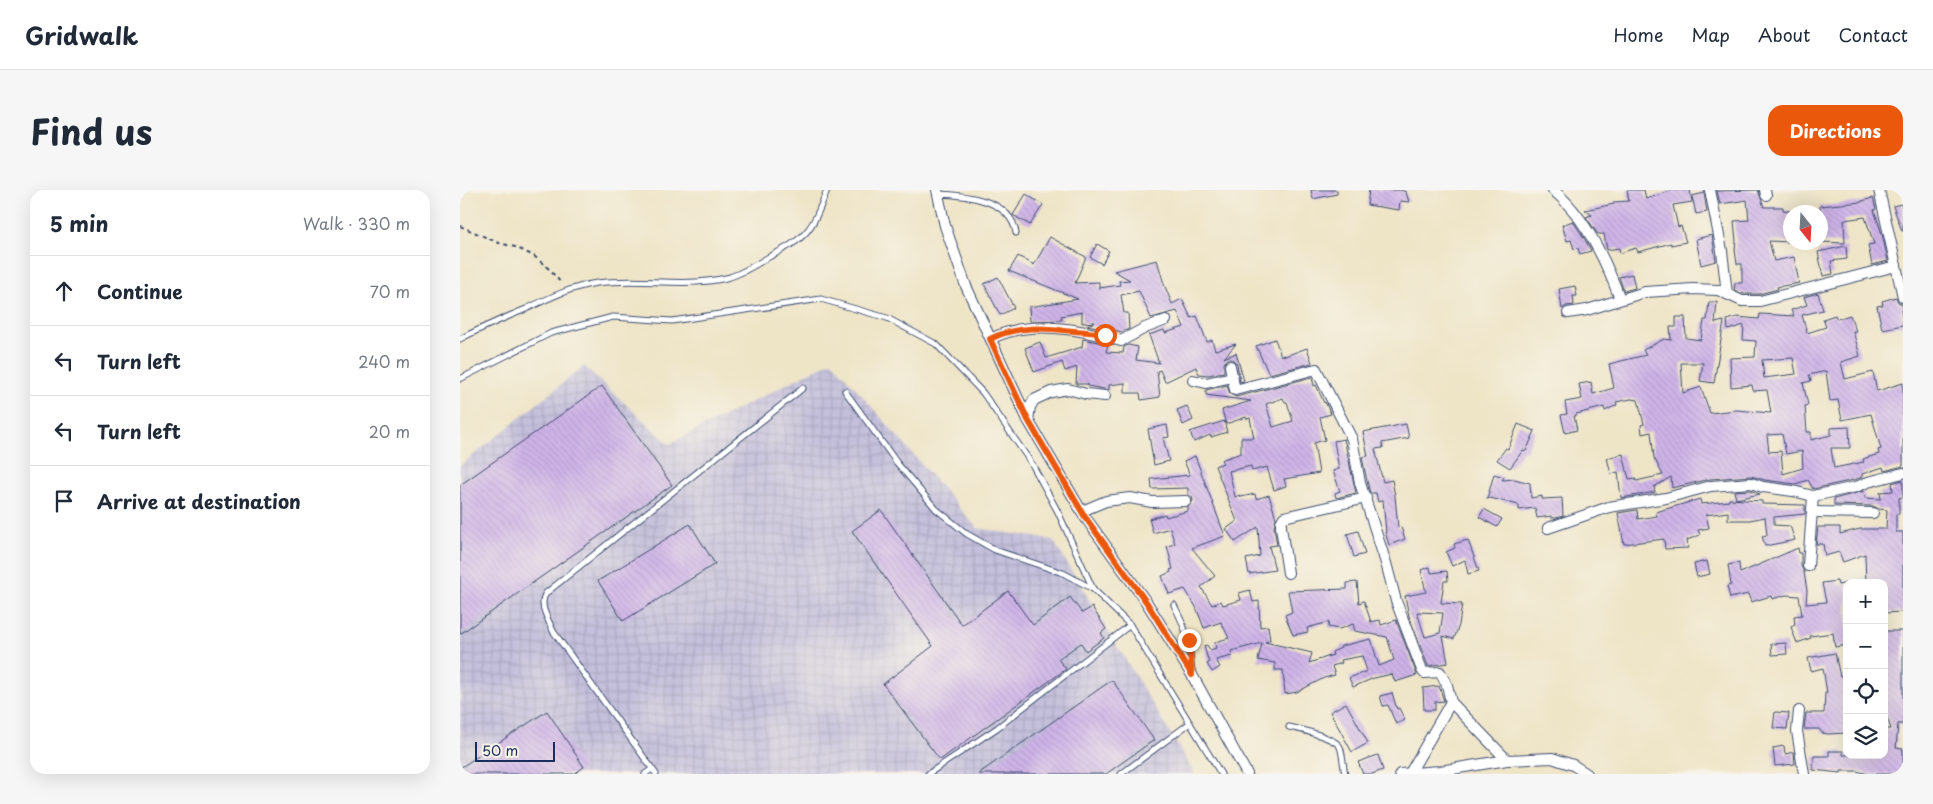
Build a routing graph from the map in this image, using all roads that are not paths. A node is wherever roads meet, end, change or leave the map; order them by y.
1 (828, 190) edge
2 (1554, 190) edge
3 (1710, 190) edge
4 (1879, 190) edge
5 (937, 192) edge
6 (1016, 233) dead end
7 (1896, 266) junction
8 (1727, 294) junction
9 (1903, 297) edge
10 (1620, 299) junction
11 (1568, 313) dead end
12 (1166, 320) dead end
13 (460, 339) edge
14 (990, 339) junction
15 (1230, 366) dead end
16 (1232, 377) junction
17 (460, 379) edge
18 (1193, 380) dead end
19 (803, 388) dead end
20 (845, 391) dead end
21 (1105, 396) dead end
22 (1028, 420) junction
23 (1903, 473) edge
24 (1813, 496) junction
25 (1366, 498) junction
26 (1186, 500) dead end
27 (1082, 511) junction
28 (1812, 512) junction
29 (1873, 513) dead end
30 (1548, 528) dead end
31 (1808, 566) dead end
32 (1288, 573) dead end
33 (1093, 589) junction
34 (1174, 605) dead end
35 (1130, 625) junction
36 (1192, 675) junction
37 (1451, 702) junction
38 (1799, 711) dead end
39 (1190, 723) junction
40 (1289, 727) dead end
41 (1507, 760) junction
42 (652, 769) junction
43 (1405, 773) edge
44 (645, 774) edge
45 (656, 774) edge
46 (928, 774) edge
47 (1121, 774) edge
48 (1221, 774) edge
49 (1247, 774) edge
50 (1345, 774) edge
51 (1587, 774) edge
52 (1804, 774) edge

1 - 13 lane
2 - 10 street
3 - 8 street
4 - 7 street
5 - 6 lane
5 - 14 street
7 - 8 street
7 - 9 street
8 - 10 street
10 - 11 street
12 - 14 street
14 - 22 street
15 - 16 street
16 - 18 street
16 - 25 street
17 - 33 lane
19 - 42 lane
20 - 33 lane
21 - 22 street
22 - 27 street
23 - 24 street
24 - 28 street
24 - 30 street
25 - 32 street
25 - 37 street
26 - 27 street
27 - 36 street
28 - 29 street
28 - 31 street
33 - 35 lane
34 - 36 lane
35 - 39 lane
35 - 46 lane
36 - 49 street
37 - 41 street
37 - 43 street
38 - 52 street
39 - 47 lane
39 - 48 lane
40 - 50 lane
41 - 43 street
41 - 51 street
42 - 44 lane
42 - 45 lane

